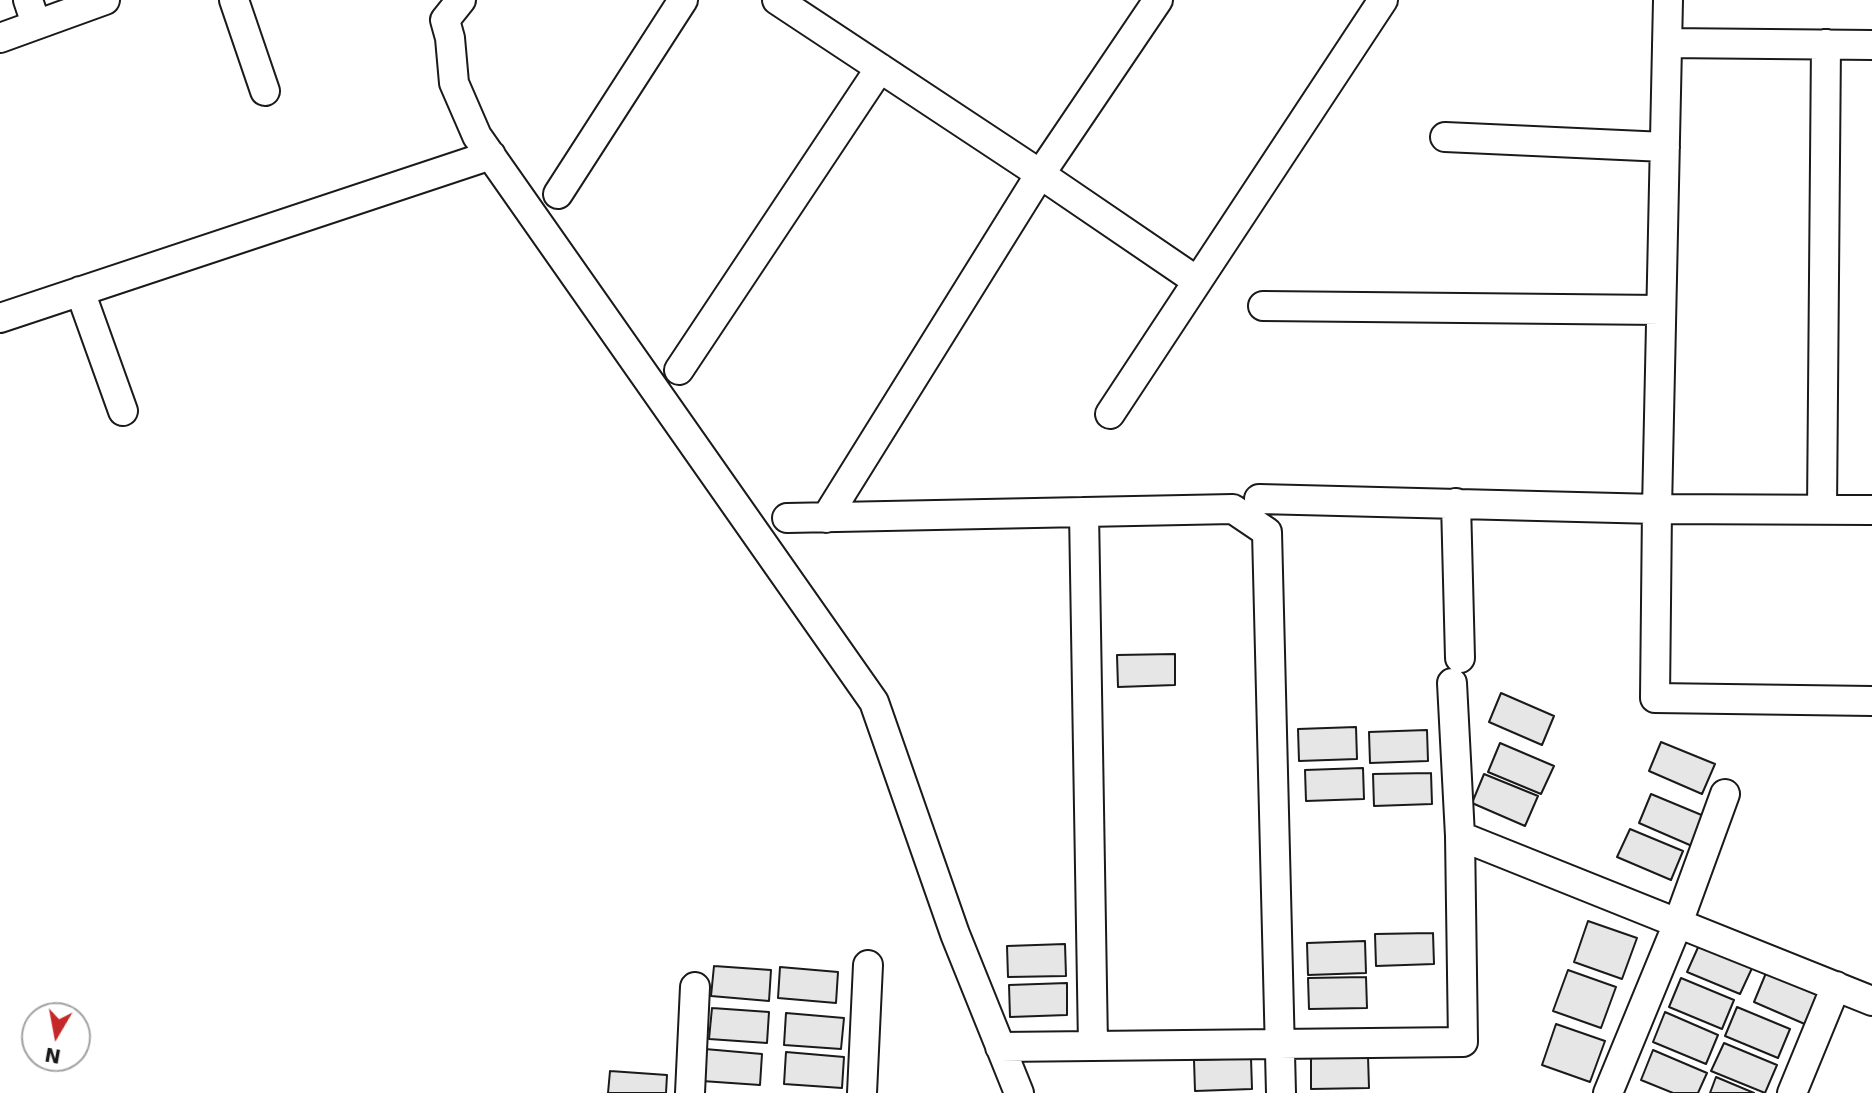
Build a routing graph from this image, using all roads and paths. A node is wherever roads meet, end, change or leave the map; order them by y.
1 (104, 0) edge
2 (234, 0) edge
3 (683, 0) edge
4 (777, 0) edge
5 (1158, 0) edge
6 (1383, 0) edge
7 (1668, 0) edge
8 (447, 7) edge
9 (32, 12) edge
10 (0, 38) edge
11 (1667, 43) junction
12 (1826, 44) junction
13 (1872, 45) edge
14 (880, 68) junction
15 (265, 91) dead end
16 (1445, 137) dead end
17 (1665, 147) junction
18 (491, 155) junction
19 (1040, 173) junction
20 (558, 194) dead end
21 (1197, 282) junction
22 (80, 291) junction
23 (1262, 306) dead end
24 (1661, 310) junction
25 (0, 318) edge
26 (679, 370) dead end
27 (123, 411) dead end
28 (1110, 414) dead end
29 (1259, 499) dead end
30 (1456, 503) junction
31 (1657, 509) junction
32 (1822, 510) junction
33 (1872, 510) edge
34 (1083, 512) junction
35 (826, 518) junction
36 (787, 519) dead end
37 (1872, 701) edge
38 (1725, 794) dead end
39 (1460, 836) junction
40 (1678, 923) junction
41 (868, 965) dead end
42 (1836, 986) junction
43 (695, 987) dead end
44 (1872, 1001) edge
45 (1282, 1043) junction
46 (1093, 1045) junction
47 (1000, 1047) junction
48 (690, 1093) edge
49 (862, 1093) edge
50 (1019, 1093) edge
51 (1282, 1093) edge
52 (1608, 1093) edge
53 (1792, 1093) edge

1 - 9 street
2 - 15 street
3 - 20 street
4 - 14 street
5 - 19 street
6 - 21 street
7 - 11 street
8 - 18 street
9 - 10 street
11 - 12 street
11 - 17 street
12 - 13 street
12 - 32 street
14 - 19 street
14 - 26 street
16 - 17 street
17 - 24 street
18 - 22 street
18 - 47 street
19 - 21 street
19 - 35 street
21 - 28 street
22 - 25 street
22 - 27 street
23 - 24 street
24 - 31 street
29 - 30 street
30 - 31 street
30 - 39 street
31 - 32 street
31 - 37 street
32 - 33 street
34 - 35 street
34 - 45 street
34 - 46 street
35 - 36 street
38 - 40 street
39 - 40 street
39 - 45 street
40 - 42 street
40 - 52 street
41 - 49 street
42 - 44 street
42 - 53 street
43 - 48 street
45 - 46 street
45 - 51 street
46 - 47 street
47 - 50 street

